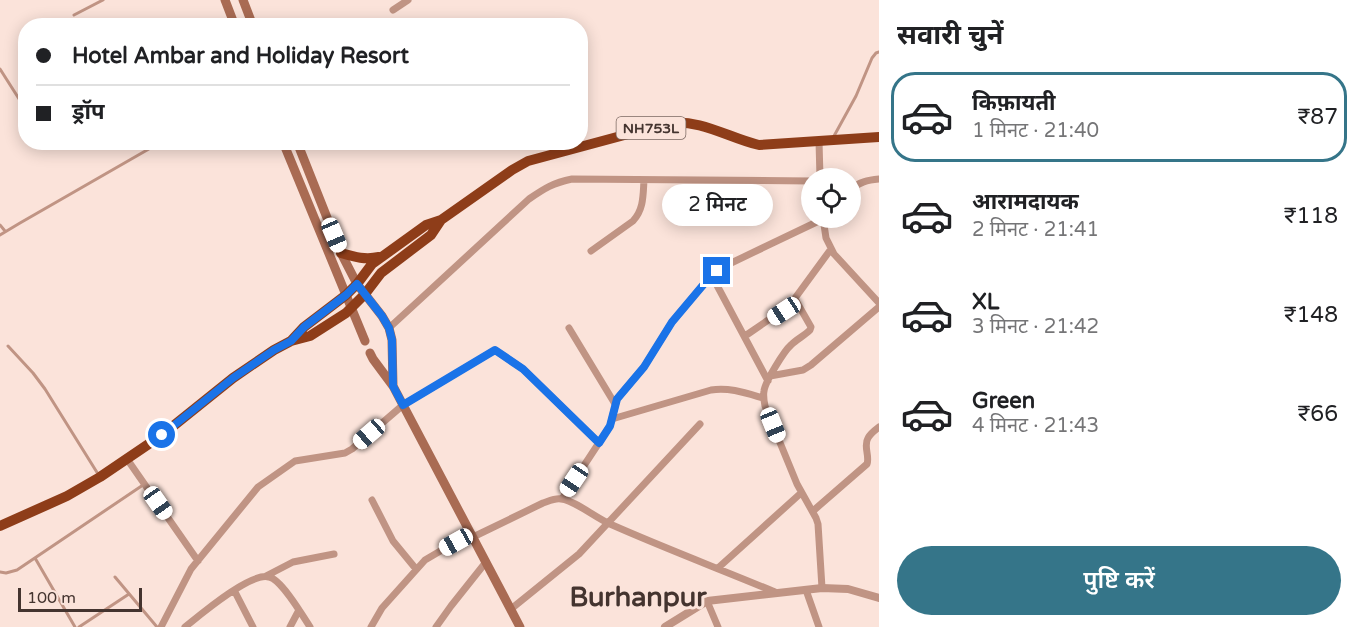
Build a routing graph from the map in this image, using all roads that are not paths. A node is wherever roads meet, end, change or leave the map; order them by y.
1 (103, 0) edge
2 (225, 0) edge
3 (243, 0) edge
4 (408, 0) edge
5 (393, 10) dead end
6 (74, 15) dead end
7 (232, 18) edge
8 (250, 18) edge
9 (879, 52) edge
10 (0, 69) edge
11 (18, 97) edge
12 (879, 137) edge
13 (831, 140) junction
14 (819, 141) junction
15 (588, 145) edge
16 (147, 150) edge
17 (286, 150) edge
18 (300, 150) edge
19 (569, 150) edge
20 (820, 168) edge
21 (879, 179) edge
22 (644, 180) junction
23 (801, 181) edge
24 (861, 183) edge
25 (441, 220) junction
26 (0, 225) edge
27 (803, 228) edge
28 (824, 228) edge
29 (5, 231) junction
30 (0, 235) edge
31 (831, 249) junction
32 (591, 251) dead end
33 (342, 253) junction
34 (382, 256) junction
35 (712, 276) junction
36 (357, 284) junction
37 (365, 294) junction
38 (346, 295) junction
39 (795, 299) junction
40 (879, 305) edge
41 (352, 308) junction
42 (389, 328) junction
43 (569, 328) dead end
44 (745, 336) junction
45 (291, 341) junction
46 (365, 341) dead end
47 (8, 346) dead end
48 (370, 353) dead end
49 (769, 379) junction
50 (393, 386) junction
51 (763, 398) junction
52 (615, 404) junction
53 (403, 405) junction
54 (612, 419) junction
55 (700, 423) dead end
56 (879, 427) edge
57 (599, 443) junction
58 (127, 459) junction
59 (100, 477) junction
60 (144, 484) junction
61 (801, 493) junction
62 (562, 499) junction
63 (372, 500) dead end
64 (813, 511) junction
65 (607, 523) junction
66 (0, 526) edge
67 (472, 535) junction
68 (334, 554) dead end
69 (35, 558) junction
70 (198, 561) junction
71 (486, 562) junction
72 (718, 568) junction
73 (416, 569) junction
74 (0, 572) edge
75 (266, 576) junction
76 (115, 577) dead end
77 (822, 588) junction
78 (234, 590) junction
79 (806, 590) junction
80 (776, 593) junction
81 (129, 594) junction
82 (879, 597) edge
83 (707, 601) junction
84 (511, 609) junction
85 (299, 610) junction
86 (77, 627) edge
87 (159, 627) edge
88 (185, 627) edge
89 (253, 627) edge
90 (290, 627) edge
91 (310, 627) edge
92 (371, 627) edge
93 (436, 627) edge
94 (520, 627) edge
95 (665, 627) edge
96 (718, 627) edge
97 (819, 627) edge

1 - 6 lane
2 - 7 main road
3 - 8 main road
4 - 5 street
9 - 13 lane
10 - 11 lane
12 - 13 highway, NH753L
13 - 14 highway, NH753L
14 - 15 highway, NH753L
14 - 20 street
16 - 29 lane
17 - 38 main road
18 - 33 main road
19 - 25 highway, NH753L
21 - 24 street
22 - 23 street
22 - 32 street
22 - 42 street
25 - 34 highway, NH753L
25 - 37 highway, NH753L
26 - 29 lane
27 - 35 street
28 - 31 street
29 - 30 lane
31 - 39 street
31 - 40 street
33 - 34 highway
33 - 36 main road
34 - 36 highway, NH753L
35 - 44 street
35 - 52 street
36 - 37 main road
36 - 38 highway, NH753L
37 - 41 highway, NH753L
37 - 42 main road
38 - 41 main road
38 - 45 highway, NH753L
39 - 44 street
39 - 49 street
40 - 49 street
41 - 45 highway, NH753L
41 - 46 main road
42 - 50 main road
43 - 52 street
44 - 49 street
45 - 58 highway, NH753L
47 - 59 lane
48 - 50 main road
49 - 51 street
50 - 53 main road
51 - 54 street
51 - 61 street
52 - 54 street
53 - 57 street
53 - 67 main road
53 - 70 street
54 - 57 street
55 - 65 street
56 - 64 street
57 - 62 street
58 - 59 highway, NH753L
58 - 60 street
59 - 66 highway, NH753L
60 - 69 lane
60 - 70 street
61 - 64 street
61 - 72 street
62 - 65 street
62 - 67 street
63 - 73 street
64 - 77 street
65 - 72 street
65 - 84 street
67 - 71 main road
67 - 73 street
68 - 75 street
69 - 74 lane
69 - 86 lane
70 - 87 street
71 - 84 main road
71 - 93 street
72 - 80 street
73 - 92 street
75 - 78 street
75 - 85 street
76 - 81 lane
77 - 79 street
77 - 82 street
78 - 88 street
78 - 89 street
79 - 80 street
79 - 97 street
80 - 83 street
81 - 86 lane
81 - 87 lane
83 - 95 street
83 - 96 street
84 - 94 main road
85 - 90 street
85 - 91 street

